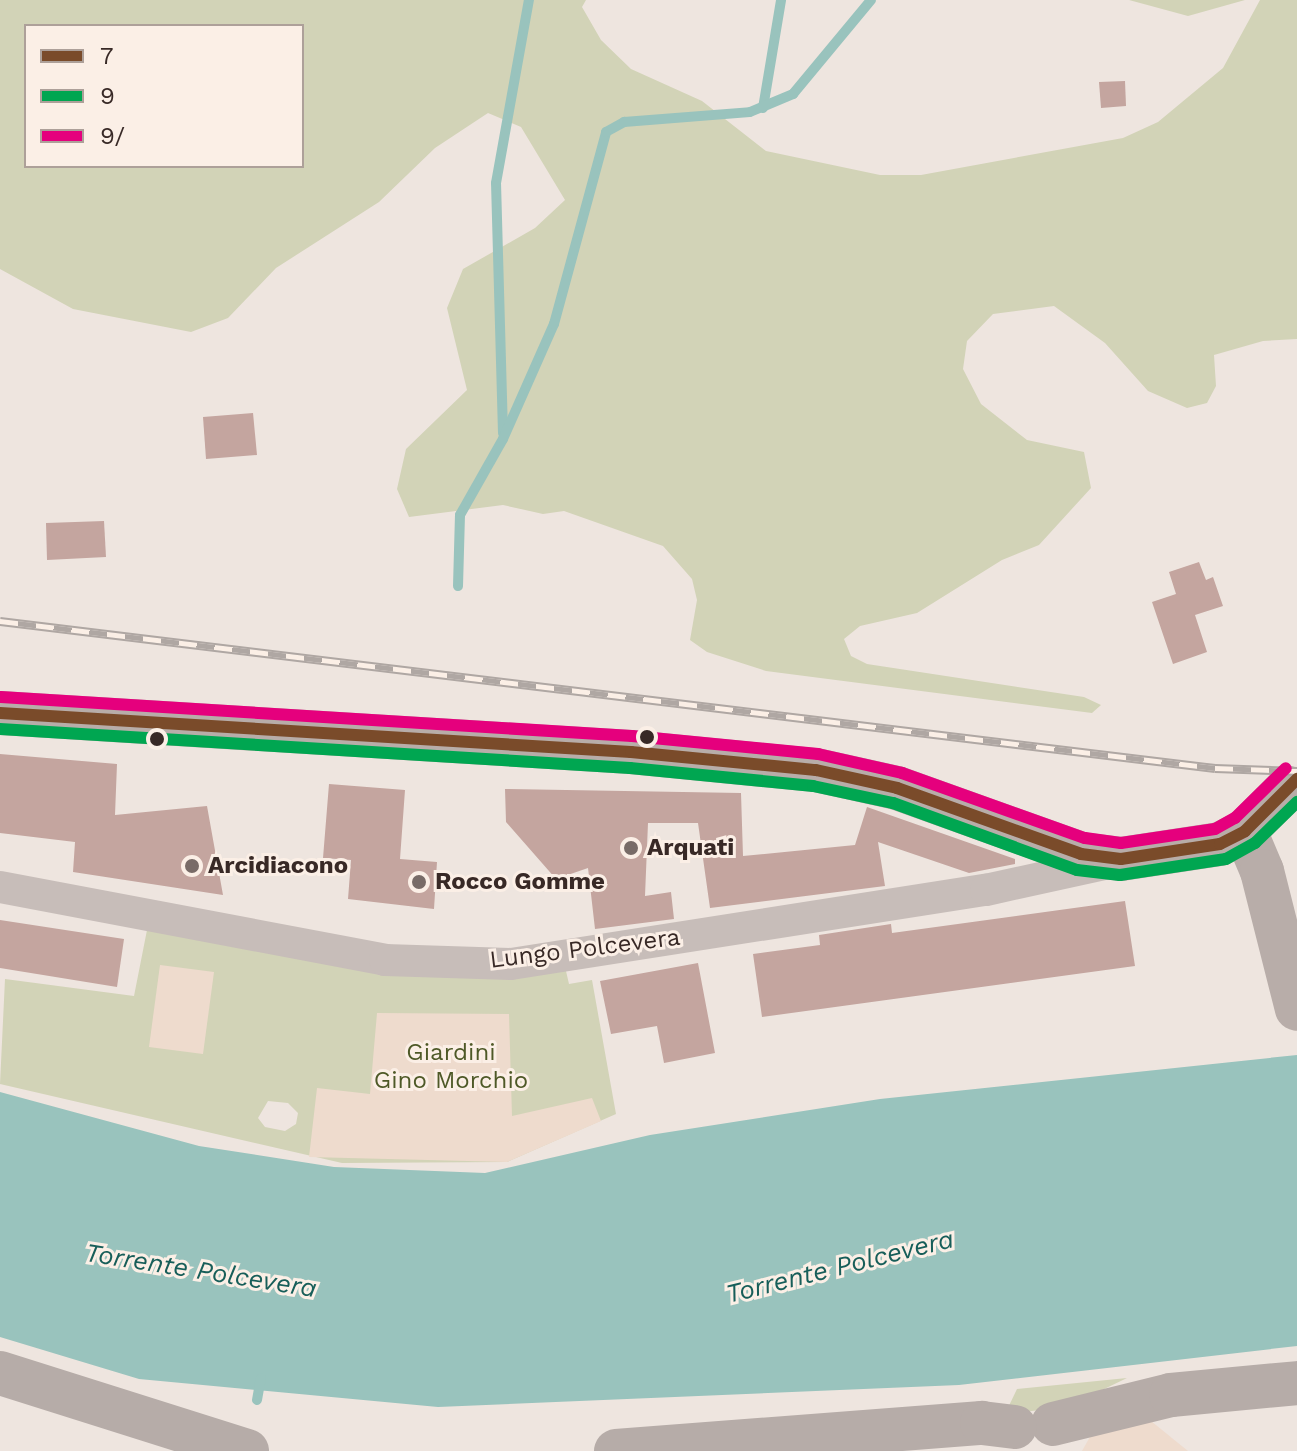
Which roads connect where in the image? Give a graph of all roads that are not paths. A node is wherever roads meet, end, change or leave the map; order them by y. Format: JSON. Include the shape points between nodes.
{"nodes":[{"id":1,"x":0,"y":713,"type":"edge"},
{"id":2,"x":1288,"y":788,"type":"dead end"},
{"id":3,"x":1245,"y":831,"type":"junction"},
{"id":4,"x":1121,"y":859,"type":"junction"},
{"id":5,"x":0,"y":887,"type":"edge"},
{"id":6,"x":1297,"y":1009,"type":"edge"},
{"id":7,"x":0,"y":1373,"type":"edge"},
{"id":8,"x":1297,"y":1383,"type":"edge"},
{"id":9,"x":1035,"y":1433,"type":"edge"},
{"id":10,"x":247,"y":1451,"type":"edge"},
{"id":11,"x":616,"y":1451,"type":"edge"}],
"edges":[{"from":1,"to":4,"type":"main road","via":[[631,752],[816,770],[897,788],[1081,854]]},
{"from":2,"to":3,"type":"main road"},
{"from":3,"to":4,"type":"main road","via":[[1220,844]]},
{"from":3,"to":6,"type":"main road","via":[[1262,871]]},
{"from":4,"to":5,"type":"street","name":"Lungo Polcevera","via":[[1062,877],[511,964],[385,960]]},
{"from":7,"to":10,"type":"main road"},
{"from":8,"to":9,"type":"main road","via":[[1171,1395]]},
{"from":9,"to":11,"type":"main road"}]}
